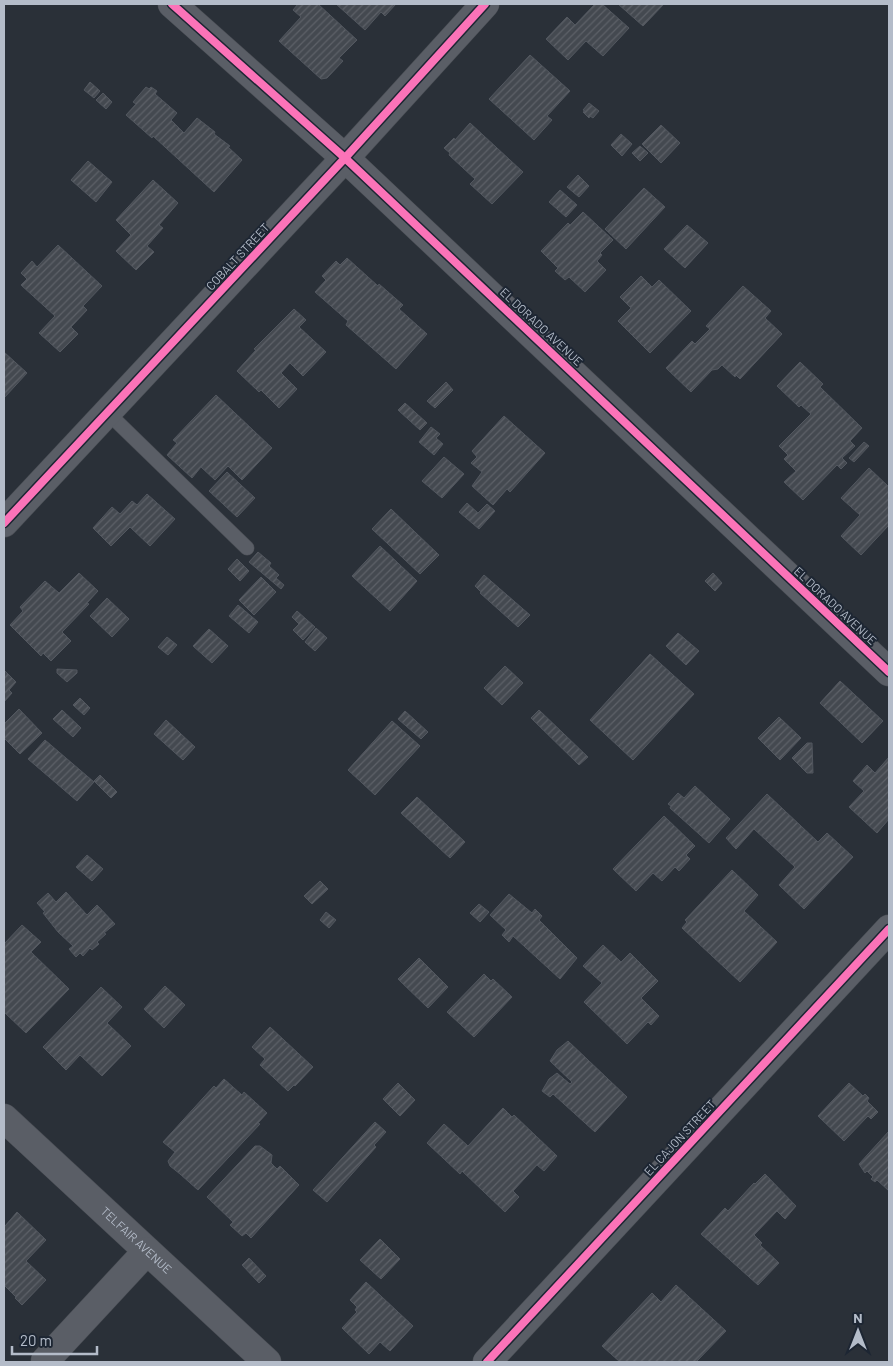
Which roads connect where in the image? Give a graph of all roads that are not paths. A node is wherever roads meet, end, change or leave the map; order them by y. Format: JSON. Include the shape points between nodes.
{"nodes":[{"id":1,"x":172,"y":4,"type":"edge"},
{"id":2,"x":485,"y":4,"type":"edge"},
{"id":3,"x":345,"y":158,"type":"junction"},
{"id":4,"x":108,"y":413,"type":"junction"},
{"id":5,"x":4,"y":523,"type":"edge"},
{"id":6,"x":247,"y":548,"type":"dead end"},
{"id":7,"x":889,"y":672,"type":"edge"},
{"id":8,"x":889,"y":929,"type":"edge"},
{"id":9,"x":4,"y":1118,"type":"edge"},
{"id":10,"x":147,"y":1251,"type":"junction"},
{"id":11,"x":45,"y":1361,"type":"dead end"},
{"id":12,"x":267,"y":1362,"type":"edge"},
{"id":13,"x":487,"y":1362,"type":"edge"}],
"edges":[{"from":1,"to":3,"type":"street","name":"EL DORADO AVENUE"},
{"from":2,"to":3,"type":"street","name":"COBALT STREET"},
{"from":3,"to":4,"type":"street","name":"COBALT STREET"},
{"from":3,"to":7,"type":"street","name":"EL DORADO AVENUE"},
{"from":4,"to":5,"type":"street","name":"COBALT STREET"},
{"from":4,"to":6,"type":"lane"},
{"from":8,"to":13,"type":"street","name":"EL CAJON STREET"},
{"from":9,"to":10,"type":"street","name":"TELFAIR AVENUE"},
{"from":10,"to":11,"type":"street"},
{"from":10,"to":12,"type":"street","name":"TELFAIR AVENUE"}]}
